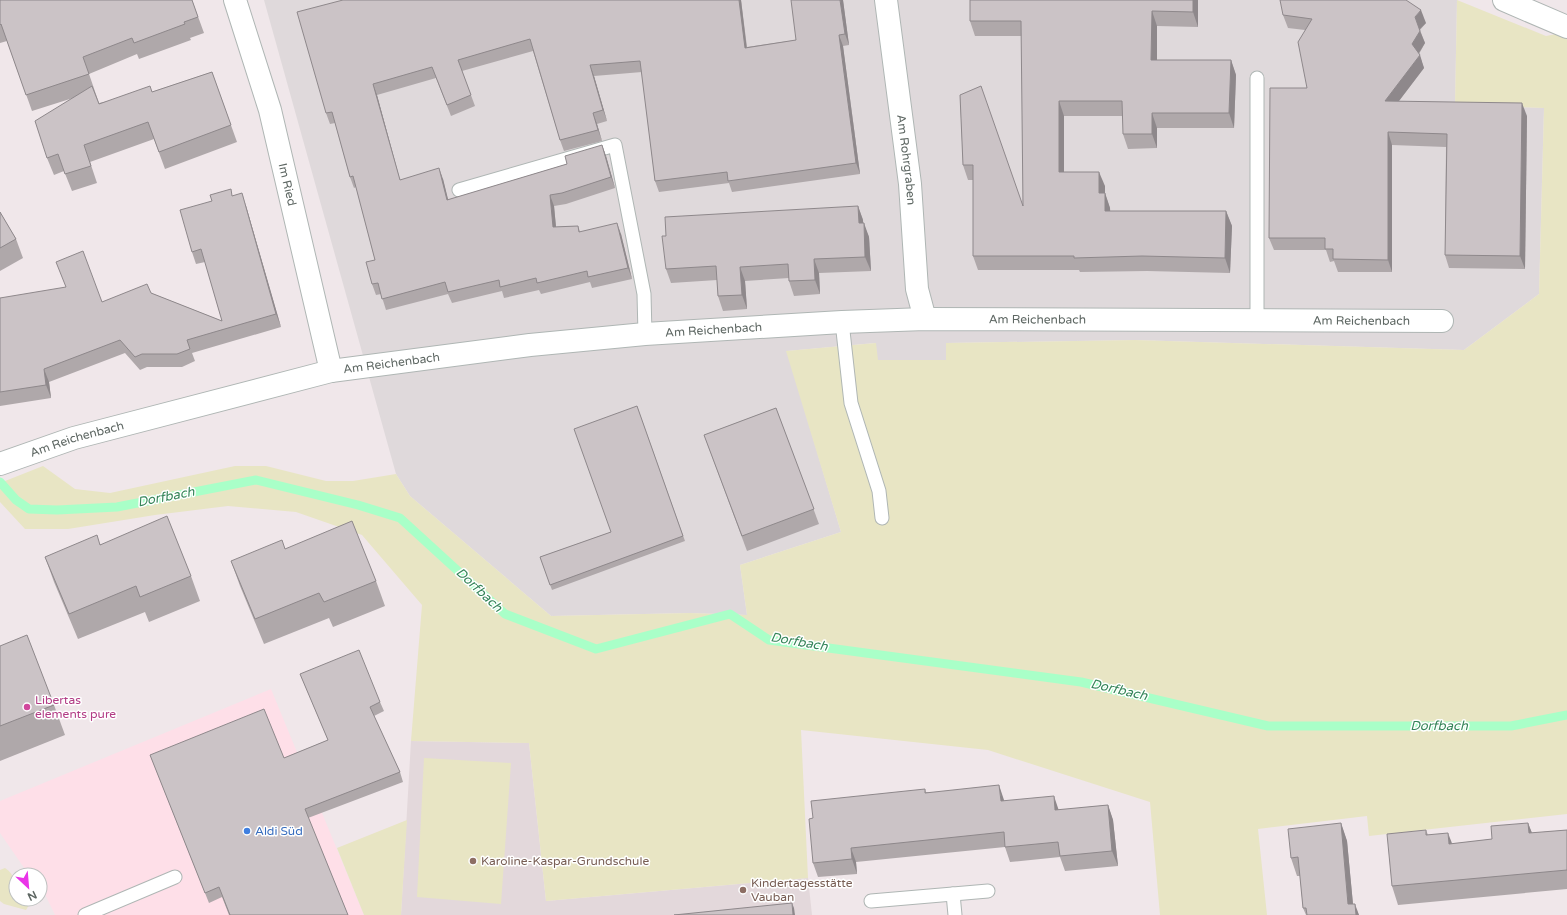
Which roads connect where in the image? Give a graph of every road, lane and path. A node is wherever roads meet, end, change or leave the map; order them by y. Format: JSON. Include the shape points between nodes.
{"nodes":[{"id":1,"x":235,"y":0,"type":"edge"},
{"id":2,"x":886,"y":0,"type":"edge"},
{"id":3,"x":1504,"y":0,"type":"edge"},
{"id":4,"x":1567,"y":27,"type":"edge"},
{"id":5,"x":1257,"y":78,"type":"dead end"},
{"id":6,"x":459,"y":190,"type":"dead end"},
{"id":7,"x":925,"y":319,"type":"junction"},
{"id":8,"x":1256,"y":320,"type":"junction"},
{"id":9,"x":1442,"y":321,"type":"dead end"},
{"id":10,"x":842,"y":322,"type":"junction"},
{"id":11,"x":645,"y":334,"type":"junction"},
{"id":12,"x":331,"y":371,"type":"junction"},
{"id":13,"x":0,"y":464,"type":"edge"},
{"id":14,"x":882,"y":518,"type":"dead end"},
{"id":15,"x":175,"y":877,"type":"dead end"},
{"id":16,"x":988,"y":891,"type":"dead end"},
{"id":17,"x":953,"y":894,"type":"junction"},
{"id":18,"x":871,"y":901,"type":"dead end"},
{"id":19,"x":85,"y":915,"type":"edge"},
{"id":20,"x":955,"y":915,"type":"edge"}],
"edges":[{"from":1,"to":12,"type":"street","name":"Im Ried","via":[[270,110]]},
{"from":2,"to":7,"type":"street","name":"Am Rohrgraben","via":[[910,184],[917,289]]},
{"from":3,"to":4,"type":"street"},
{"from":5,"to":8,"type":"lane"},
{"from":6,"to":11,"type":"lane","via":[[615,145],[644,294]]},
{"from":7,"to":8,"type":"street","name":"Am Reichenbach"},
{"from":7,"to":10,"type":"street","name":"Am Reichenbach"},
{"from":8,"to":9,"type":"street","name":"Am Reichenbach"},
{"from":10,"to":11,"type":"street","name":"Am Reichenbach"},
{"from":10,"to":14,"type":"lane","via":[[851,403],[879,491]]},
{"from":11,"to":12,"type":"street","name":"Am Reichenbach","via":[[530,345]]},
{"from":12,"to":13,"type":"street","name":"Am Reichenbach","via":[[74,438]]},
{"from":15,"to":19,"type":"lane"},
{"from":16,"to":17,"type":"lane"},
{"from":17,"to":18,"type":"lane"},
{"from":17,"to":20,"type":"lane"}]}
